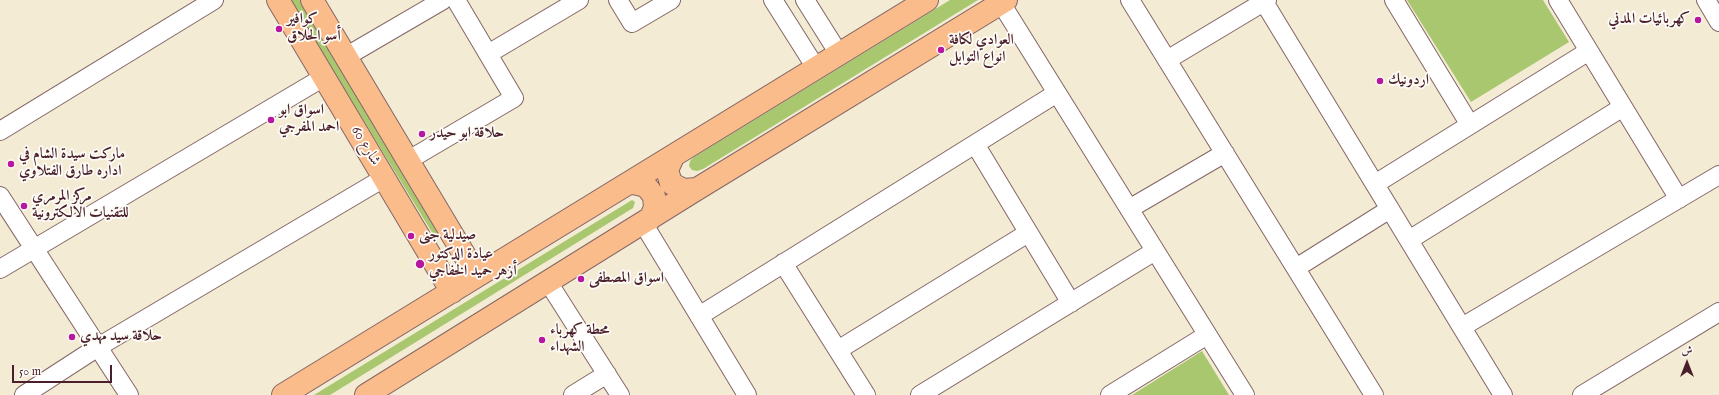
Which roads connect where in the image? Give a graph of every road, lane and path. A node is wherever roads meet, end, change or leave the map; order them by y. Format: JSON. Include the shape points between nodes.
{"nodes":[{"id":1,"x":214,"y":0,"type":"edge"},
{"id":2,"x":278,"y":0,"type":"edge"},
{"id":3,"x":312,"y":0,"type":"edge"},
{"id":4,"x":443,"y":0,"type":"edge"},
{"id":5,"x":456,"y":0,"type":"edge"},
{"id":6,"x":579,"y":0,"type":"edge"},
{"id":7,"x":618,"y":0,"type":"edge"},
{"id":8,"x":671,"y":0,"type":"edge"},
{"id":9,"x":773,"y":0,"type":"edge"},
{"id":10,"x":805,"y":0,"type":"edge"},
{"id":11,"x":1130,"y":0,"type":"edge"},
{"id":12,"x":1394,"y":0,"type":"edge"},
{"id":13,"x":1558,"y":0,"type":"edge"},
{"id":14,"x":1706,"y":0,"type":"edge"},
{"id":15,"x":922,"y":1,"type":"edge"},
{"id":16,"x":1265,"y":1,"type":"edge"},
{"id":17,"x":1004,"y":2,"type":"edge"},
{"id":18,"x":1719,"y":22,"type":"edge"},
{"id":19,"x":1589,"y":51,"type":"junction"},
{"id":20,"x":488,"y":54,"type":"junction"},
{"id":21,"x":839,"y":54,"type":"junction"},
{"id":22,"x":347,"y":56,"type":"junction"},
{"id":23,"x":1167,"y":60,"type":"junction"},
{"id":24,"x":816,"y":68,"type":"junction"},
{"id":25,"x":324,"y":78,"type":"junction"},
{"id":26,"x":1057,"y":93,"type":"junction"},
{"id":27,"x":1623,"y":108,"type":"junction"},
{"id":28,"x":1470,"y":125,"type":"junction"},
{"id":29,"x":0,"y":131,"type":"edge"},
{"id":30,"x":975,"y":144,"type":"junction"},
{"id":31,"x":1225,"y":153,"type":"junction"},
{"id":32,"x":673,"y":157,"type":"junction"},
{"id":33,"x":407,"y":161,"type":"junction"},
{"id":34,"x":1719,"y":175,"type":"edge"},
{"id":35,"x":384,"y":178,"type":"junction"},
{"id":36,"x":628,"y":184,"type":"junction"},
{"id":37,"x":1375,"y":184,"type":"junction"},
{"id":38,"x":697,"y":189,"type":"junction"},
{"id":39,"x":0,"y":196,"type":"edge"},
{"id":40,"x":1679,"y":199,"type":"junction"},
{"id":41,"x":1129,"y":209,"type":"junction"},
{"id":42,"x":1390,"y":209,"type":"junction"},
{"id":43,"x":647,"y":221,"type":"junction"},
{"id":44,"x":449,"y":229,"type":"junction"},
{"id":45,"x":1028,"y":233,"type":"junction"},
{"id":46,"x":1409,"y":240,"type":"junction"},
{"id":47,"x":423,"y":244,"type":"junction"},
{"id":48,"x":33,"y":249,"type":"junction"},
{"id":49,"x":1155,"y":251,"type":"junction"},
{"id":50,"x":783,"y":263,"type":"junction"},
{"id":51,"x":1296,"y":268,"type":"junction"},
{"id":52,"x":0,"y":269,"type":"edge"},
{"id":53,"x":477,"y":276,"type":"junction"},
{"id":54,"x":548,"y":282,"type":"junction"},
{"id":55,"x":452,"y":292,"type":"junction"},
{"id":56,"x":1071,"y":303,"type":"junction"},
{"id":57,"x":1719,"y":312,"type":"edge"},
{"id":58,"x":699,"y":316,"type":"junction"},
{"id":59,"x":1462,"y":327,"type":"junction"},
{"id":60,"x":1207,"y":335,"type":"junction"},
{"id":61,"x":98,"y":347,"type":"junction"},
{"id":62,"x":838,"y":350,"type":"junction"},
{"id":63,"x":607,"y":374,"type":"junction"},
{"id":64,"x":24,"y":395,"type":"edge"},
{"id":65,"x":129,"y":395,"type":"edge"},
{"id":66,"x":283,"y":395,"type":"edge"},
{"id":67,"x":366,"y":395,"type":"edge"},
{"id":68,"x":573,"y":395,"type":"edge"},
{"id":69,"x":620,"y":395,"type":"edge"},
{"id":70,"x":747,"y":395,"type":"edge"},
{"id":71,"x":866,"y":395,"type":"edge"},
{"id":72,"x":920,"y":395,"type":"edge"},
{"id":73,"x":1110,"y":395,"type":"edge"},
{"id":74,"x":1245,"y":395,"type":"edge"},
{"id":75,"x":1374,"y":395,"type":"edge"},
{"id":76,"x":1503,"y":395,"type":"edge"},
{"id":77,"x":1582,"y":395,"type":"edge"}],
"edges":[{"from":1,"to":29,"type":"street"},
{"from":2,"to":25,"type":"main road","name":"شارع 60"},
{"from":3,"to":22,"type":"main road","name":"شارع 60"},
{"from":4,"to":22,"type":"street"},
{"from":5,"to":20,"type":"street"},
{"from":6,"to":20,"type":"street"},
{"from":7,"to":8,"type":"street","via":[[632,23]]},
{"from":9,"to":24,"type":"street"},
{"from":10,"to":21,"type":"street"},
{"from":11,"to":23,"type":"street"},
{"from":12,"to":28,"type":"street"},
{"from":13,"to":19,"type":"street"},
{"from":14,"to":18,"type":"street"},
{"from":15,"to":21,"type":"main road"},
{"from":16,"to":23,"type":"street"},
{"from":16,"to":37,"type":"street"},
{"from":17,"to":26,"type":"street"},
{"from":17,"to":38,"type":"main road"},
{"from":19,"to":27,"type":"street"},
{"from":19,"to":28,"type":"street"},
{"from":20,"to":33,"type":"street","via":[[514,98]]},
{"from":21,"to":24,"type":"main road"},
{"from":22,"to":33,"type":"main road","name":"شارع 60"},
{"from":23,"to":31,"type":"street"},
{"from":24,"to":32,"type":"main road"},
{"from":25,"to":35,"type":"main road","name":"شارع 60"},
{"from":25,"to":48,"type":"street"},
{"from":26,"to":30,"type":"street"},
{"from":26,"to":41,"type":"street"},
{"from":27,"to":40,"type":"street"},
{"from":27,"to":46,"type":"street"},
{"from":28,"to":37,"type":"street"},
{"from":30,"to":45,"type":"street"},
{"from":30,"to":50,"type":"street"},
{"from":31,"to":41,"type":"street"},
{"from":31,"to":51,"type":"street"},
{"from":32,"to":36,"type":"main road"},
{"from":32,"to":38,"type":"main road","via":[[667,170],[671,183],[683,190]]},
{"from":33,"to":44,"type":"main road","name":"شارع 60"},
{"from":34,"to":40,"type":"street"},
{"from":35,"to":47,"type":"main road","name":"شارع 60"},
{"from":35,"to":61,"type":"street"},
{"from":36,"to":43,"type":"main road","via":[[640,184],[654,196],[655,208]]},
{"from":36,"to":53,"type":"main road"},
{"from":37,"to":42,"type":"street"},
{"from":38,"to":43,"type":"main road"},
{"from":39,"to":48,"type":"street"},
{"from":40,"to":59,"type":"street"},
{"from":41,"to":49,"type":"street"},
{"from":42,"to":46,"type":"street"},
{"from":42,"to":51,"type":"street"},
{"from":43,"to":54,"type":"main road"},
{"from":43,"to":58,"type":"street"},
{"from":44,"to":47,"type":"main road","via":[[440,243]]},
{"from":44,"to":53,"type":"main road","name":"شارع 60"},
{"from":45,"to":56,"type":"street"},
{"from":45,"to":62,"type":"street"},
{"from":46,"to":59,"type":"street"},
{"from":47,"to":55,"type":"main road","name":"شارع 60"},
{"from":48,"to":52,"type":"street"},
{"from":48,"to":61,"type":"street"},
{"from":49,"to":56,"type":"street"},
{"from":49,"to":60,"type":"street"},
{"from":50,"to":58,"type":"street"},
{"from":50,"to":62,"type":"street"},
{"from":51,"to":75,"type":"street"},
{"from":53,"to":55,"type":"main road"},
{"from":54,"to":63,"type":"street"},
{"from":54,"to":67,"type":"main road"},
{"from":55,"to":66,"type":"main road"},
{"from":56,"to":72,"type":"street"},
{"from":57,"to":77,"type":"street"},
{"from":58,"to":70,"type":"street"},
{"from":59,"to":76,"type":"street"},
{"from":60,"to":73,"type":"street"},
{"from":60,"to":74,"type":"street"},
{"from":61,"to":64,"type":"street"},
{"from":61,"to":65,"type":"street"},
{"from":62,"to":71,"type":"street"},
{"from":63,"to":68,"type":"street"},
{"from":63,"to":69,"type":"street"}]}
